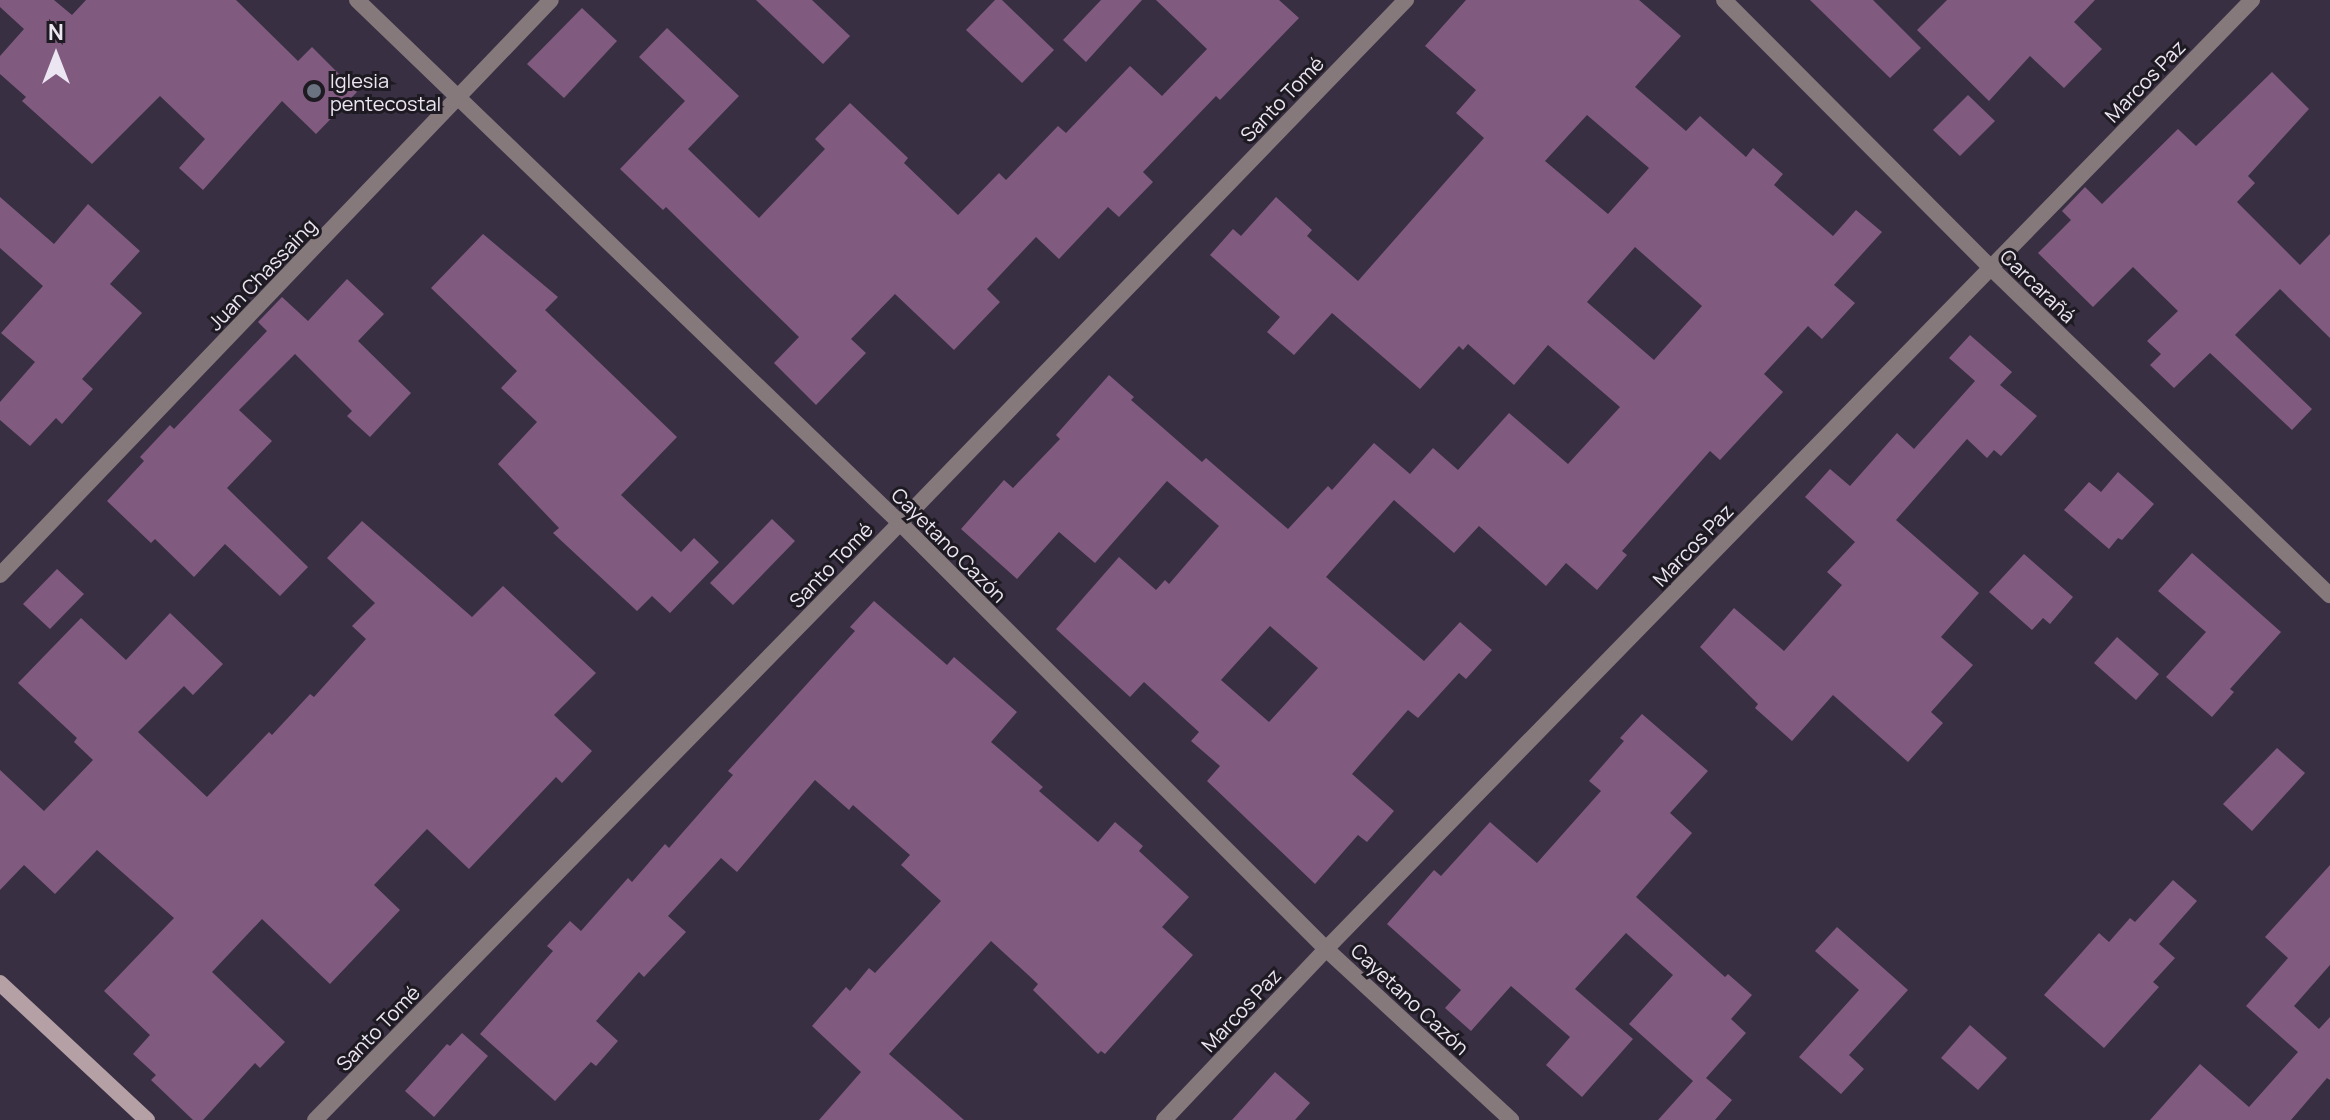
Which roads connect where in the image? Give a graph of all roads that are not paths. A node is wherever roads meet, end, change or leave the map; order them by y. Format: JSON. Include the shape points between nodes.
{"nodes":[{"id":1,"x":357,"y":0,"type":"edge"},
{"id":2,"x":551,"y":0,"type":"edge"},
{"id":3,"x":1406,"y":0,"type":"edge"},
{"id":4,"x":1724,"y":0,"type":"edge"},
{"id":5,"x":2252,"y":0,"type":"edge"},
{"id":6,"x":460,"y":97,"type":"junction"},
{"id":7,"x":1991,"y":268,"type":"junction"},
{"id":8,"x":900,"y":523,"type":"junction"},
{"id":9,"x":0,"y":575,"type":"edge"},
{"id":10,"x":2330,"y":595,"type":"edge"},
{"id":11,"x":1326,"y":949,"type":"junction"},
{"id":12,"x":0,"y":983,"type":"edge"},
{"id":13,"x":147,"y":1120,"type":"edge"},
{"id":14,"x":315,"y":1120,"type":"edge"},
{"id":15,"x":1164,"y":1120,"type":"edge"},
{"id":16,"x":1511,"y":1120,"type":"edge"}],
"edges":[{"from":1,"to":6,"type":"street","name":"Cayetano Cazón"},
{"from":2,"to":6,"type":"street","name":"Juan Chassaing"},
{"from":3,"to":8,"type":"street","name":"Santo Tomé"},
{"from":4,"to":7,"type":"street","name":"Carcarañá"},
{"from":5,"to":7,"type":"street","name":"Marcos Paz"},
{"from":6,"to":8,"type":"street","name":"Cayetano Cazón"},
{"from":6,"to":9,"type":"street","name":"Juan Chassaing"},
{"from":7,"to":10,"type":"street","name":"Carcarañá"},
{"from":7,"to":11,"type":"street","name":"Marcos Paz"},
{"from":8,"to":11,"type":"street","name":"Cayetano Cazón"},
{"from":8,"to":14,"type":"street","name":"Santo Tomé"},
{"from":11,"to":15,"type":"street","name":"Marcos Paz"},
{"from":11,"to":16,"type":"street","name":"Cayetano Cazón"},
{"from":12,"to":13,"type":"street"}]}
